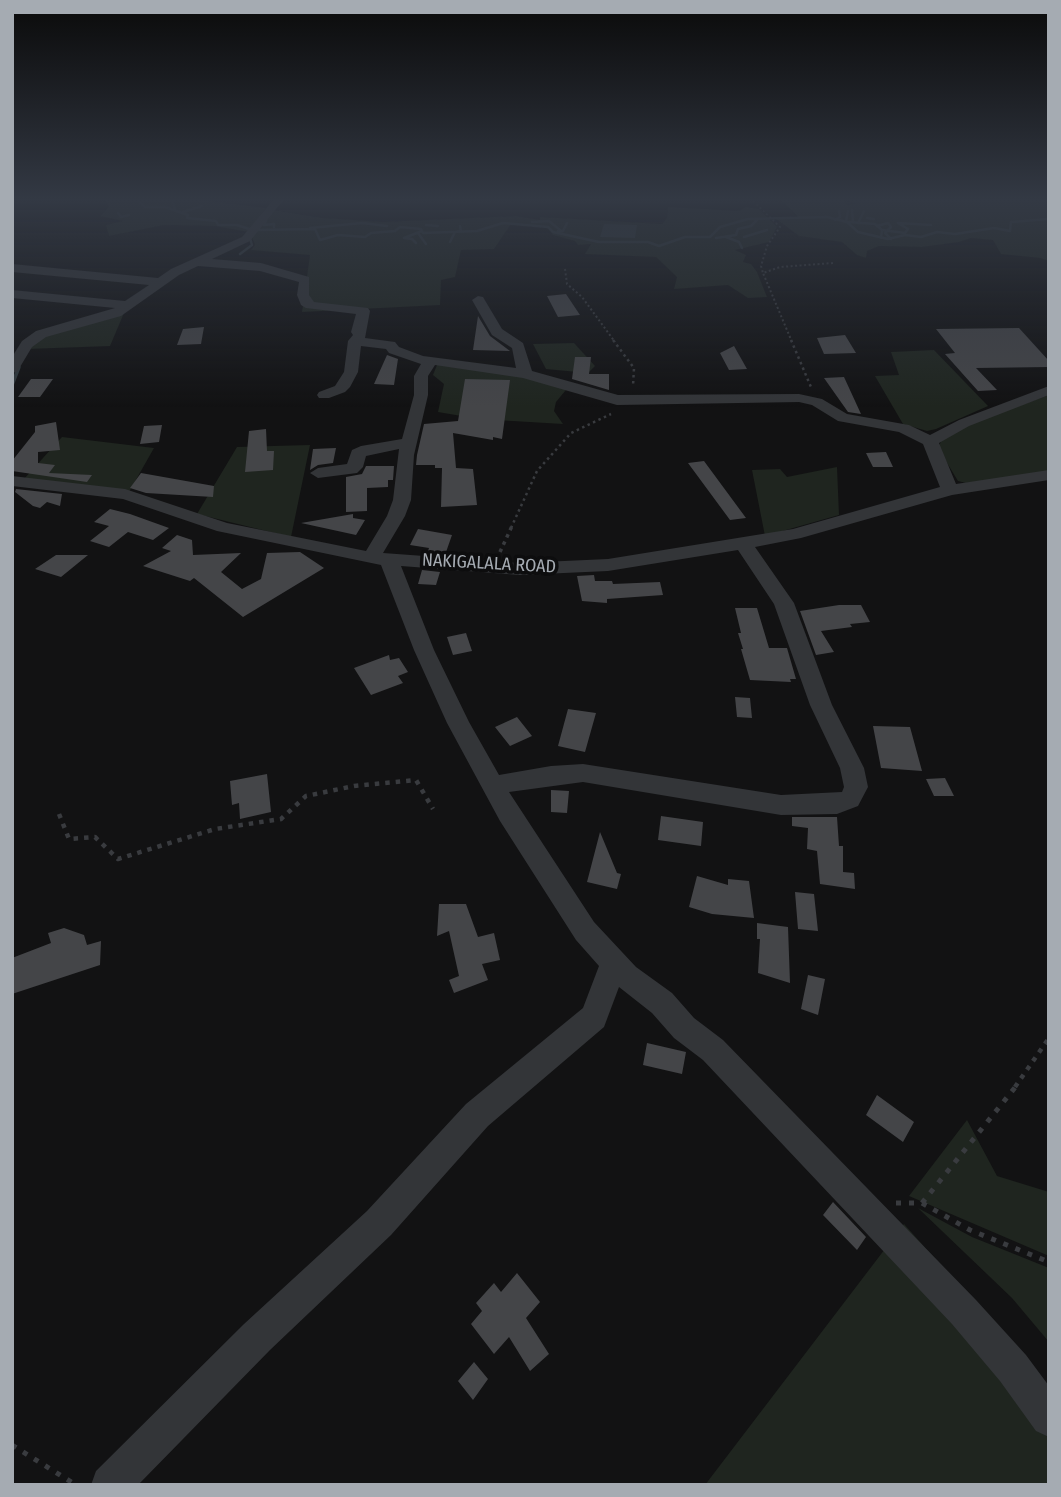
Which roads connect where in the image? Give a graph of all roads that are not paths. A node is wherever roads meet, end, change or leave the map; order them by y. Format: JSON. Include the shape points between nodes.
{"nodes":[{"id":1,"x":12,"y":268,"type":"edge"},
{"id":2,"x":187,"y":268,"type":"edge"},
{"id":3,"x":264,"y":268,"type":"edge"},
{"id":4,"x":160,"y":282,"type":"junction"},
{"id":5,"x":12,"y":294,"type":"edge"},
{"id":6,"x":478,"y":300,"type":"dead end"},
{"id":7,"x":128,"y":304,"type":"junction"},
{"id":8,"x":355,"y":341,"type":"junction"},
{"id":9,"x":430,"y":361,"type":"junction"},
{"id":10,"x":12,"y":369,"type":"edge"},
{"id":11,"x":525,"y":374,"type":"junction"},
{"id":12,"x":1049,"y":390,"type":"edge"},
{"id":13,"x":324,"y":395,"type":"dead end"},
{"id":14,"x":631,"y":401,"type":"joint"},
{"id":15,"x":930,"y":441,"type":"junction"},
{"id":16,"x":409,"y":443,"type":"junction"},
{"id":17,"x":318,"y":473,"type":"dead end"},
{"id":18,"x":1049,"y":475,"type":"edge"},
{"id":19,"x":12,"y":481,"type":"edge"},
{"id":20,"x":950,"y":490,"type":"junction"},
{"id":21,"x":743,"y":543,"type":"junction"},
{"id":22,"x":380,"y":559,"type":"junction"},
{"id":23,"x":494,"y":785,"type":"junction"},
{"id":24,"x":614,"y":962,"type":"junction"},
{"id":25,"x":1049,"y":1418,"type":"edge"},
{"id":26,"x":110,"y":1485,"type":"edge"}],
"edges":[{"from":1,"to":4,"type":"street"},
{"from":2,"to":4,"type":"street"},
{"from":3,"to":8,"type":"street","via":[[305,280],[303,295],[311,305],[363,312]]},
{"from":4,"to":7,"type":"street"},
{"from":5,"to":7,"type":"street"},
{"from":6,"to":11,"type":"street","via":[[497,332],[519,346]]},
{"from":7,"to":10,"type":"street","via":[[112,314],[41,334],[27,344]]},
{"from":8,"to":9,"type":"street","via":[[390,345],[411,358]]},
{"from":8,"to":13,"type":"street","via":[[345,384]]},
{"from":9,"to":11,"type":"street"},
{"from":9,"to":16,"type":"street","via":[[421,376]]},
{"from":11,"to":14,"type":"street"},
{"from":12,"to":15,"type":"street"},
{"from":14,"to":15,"type":"street","via":[[789,398],[817,402],[843,418],[903,428]]},
{"from":15,"to":20,"type":"street"},
{"from":16,"to":17,"type":"street","via":[[358,453],[351,470]]},
{"from":16,"to":22,"type":"street","via":[[399,508]]},
{"from":18,"to":20,"type":"street","name":"NAKIGALALA ROAD"},
{"from":19,"to":22,"type":"street","name":"NAKIGALALA ROAD","via":[[125,494],[223,527]]},
{"from":20,"to":21,"type":"street","name":"NAKIGALALA ROAD","via":[[795,534]]},
{"from":21,"to":22,"type":"street","name":"NAKIGALALA ROAD","via":[[600,566],[520,569]]},
{"from":21,"to":23,"type":"street","via":[[784,603],[821,705],[852,768],[856,787],[850,799],[837,804],[781,805],[583,774]]},
{"from":22,"to":23,"type":"street","via":[[458,723]]},
{"from":23,"to":24,"type":"street","via":[[550,881],[585,931]]},
{"from":24,"to":25,"type":"street","via":[[713,1050],[964,1312]]},
{"from":24,"to":26,"type":"street","via":[[594,1017],[477,1115],[379,1223]]}]}
